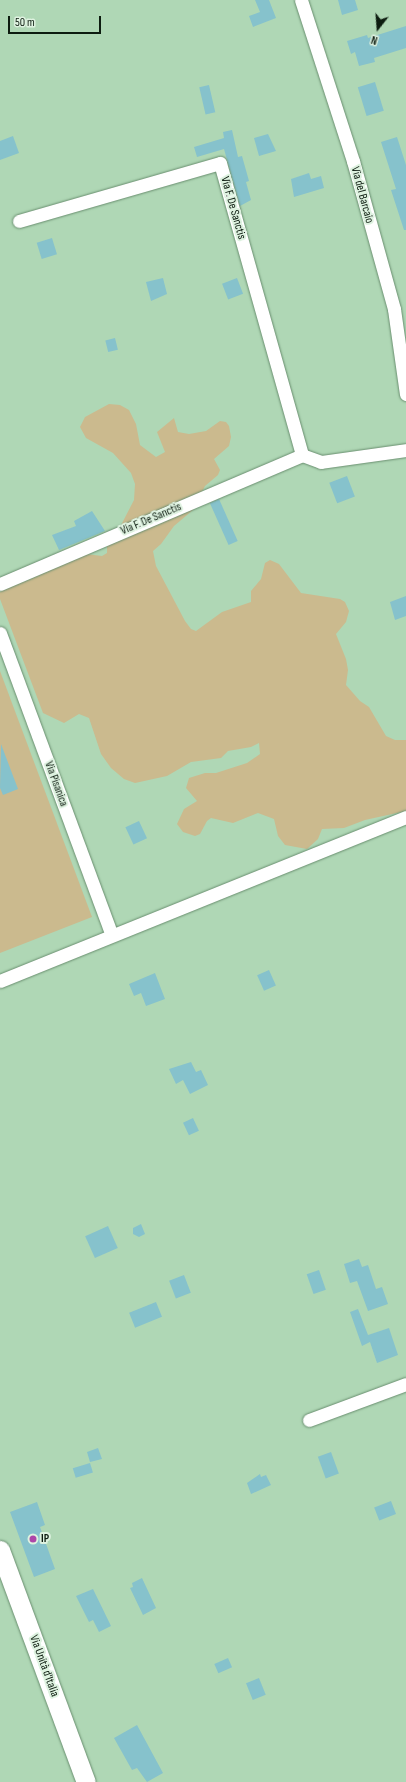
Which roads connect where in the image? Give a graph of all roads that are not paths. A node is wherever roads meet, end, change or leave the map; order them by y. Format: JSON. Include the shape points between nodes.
{"nodes":[{"id":1,"x":301,"y":0,"type":"edge"},
{"id":2,"x":19,"y":222,"type":"dead end"},
{"id":3,"x":406,"y":394,"type":"edge"},
{"id":4,"x":406,"y":450,"type":"edge"},
{"id":5,"x":302,"y":455,"type":"junction"},
{"id":6,"x":0,"y":584,"type":"edge"},
{"id":7,"x":0,"y":633,"type":"edge"},
{"id":8,"x":406,"y":817,"type":"edge"},
{"id":9,"x":112,"y":935,"type":"junction"},
{"id":10,"x":0,"y":981,"type":"edge"},
{"id":11,"x":406,"y":1384,"type":"edge"},
{"id":12,"x":309,"y":1420,"type":"dead end"},
{"id":13,"x":0,"y":1550,"type":"edge"},
{"id":14,"x":86,"y":1782,"type":"edge"}],
"edges":[{"from":1,"to":3,"type":"street","name":"Via del Barcaio","via":[[353,161],[394,309]]},
{"from":2,"to":5,"type":"street","name":"Via F. De Sanctis","via":[[220,163]]},
{"from":4,"to":5,"type":"street","via":[[321,462]]},
{"from":5,"to":6,"type":"street","name":"Via F. De Sanctis"},
{"from":7,"to":9,"type":"street","name":"Via Pisanica"},
{"from":8,"to":9,"type":"street"},
{"from":9,"to":10,"type":"street"},
{"from":11,"to":12,"type":"street"},
{"from":13,"to":14,"type":"main road","name":"Via Unità d'Italia"}]}
